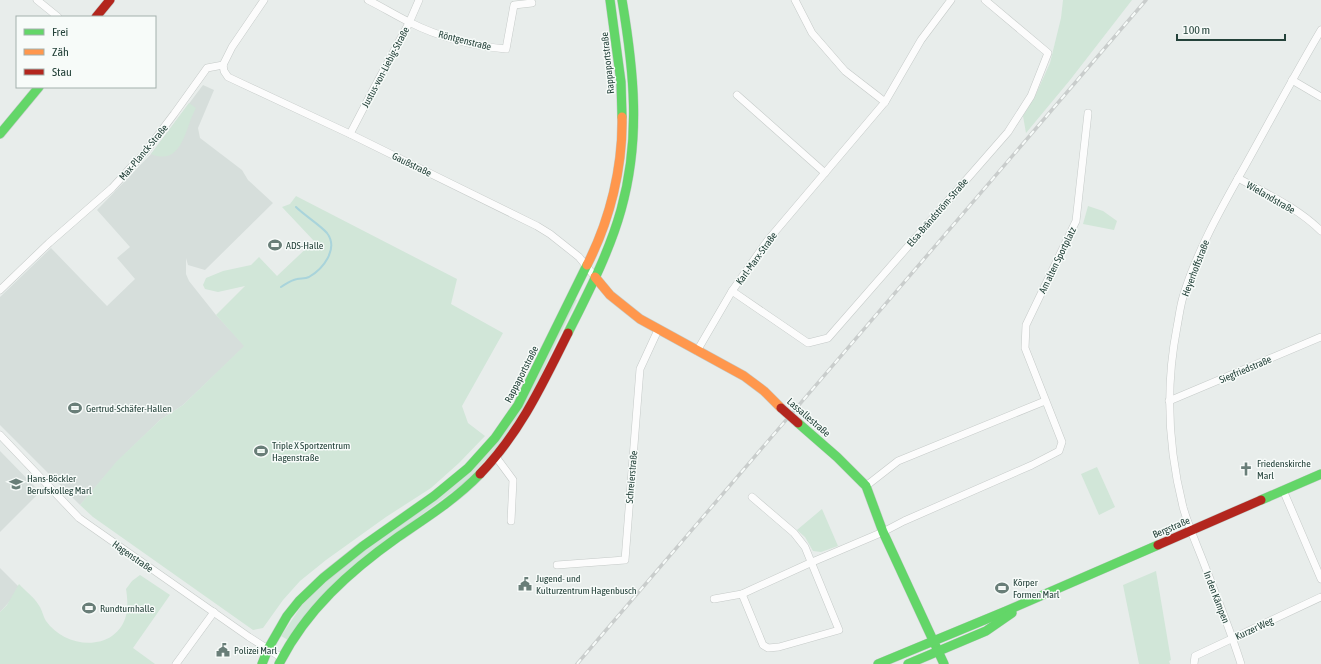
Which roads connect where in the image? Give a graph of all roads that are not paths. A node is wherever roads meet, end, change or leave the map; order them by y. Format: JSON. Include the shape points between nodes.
{"nodes":[{"id":1,"x":37,"y":0,"type":"edge"},
{"id":2,"x":110,"y":0,"type":"edge"},
{"id":3,"x":264,"y":0,"type":"edge"},
{"id":4,"x":368,"y":0,"type":"edge"},
{"id":5,"x":419,"y":0,"type":"edge"},
{"id":6,"x":610,"y":0,"type":"edge"},
{"id":7,"x":622,"y":0,"type":"edge"},
{"id":8,"x":795,"y":0,"type":"edge"},
{"id":9,"x":951,"y":0,"type":"edge"},
{"id":10,"x":985,"y":0,"type":"edge"},
{"id":11,"x":532,"y":3,"type":"dead end"},
{"id":12,"x":57,"y":16,"type":"edge"},
{"id":13,"x":97,"y":16,"type":"edge"},
{"id":14,"x":409,"y":22,"type":"junction"},
{"id":15,"x":1321,"y":30,"type":"edge"},
{"id":16,"x":223,"y":65,"type":"junction"},
{"id":17,"x":1292,"y":80,"type":"junction"},
{"id":18,"x":38,"y":88,"type":"edge"},
{"id":19,"x":736,"y":95,"type":"dead end"},
{"id":20,"x":1321,"y":97,"type":"edge"},
{"id":21,"x":885,"y":102,"type":"junction"},
{"id":22,"x":1088,"y":113,"type":"dead end"},
{"id":23,"x":0,"y":134,"type":"edge"},
{"id":24,"x":350,"y":134,"type":"junction"},
{"id":25,"x":824,"y":173,"type":"junction"},
{"id":26,"x":1238,"y":178,"type":"junction"},
{"id":27,"x":1321,"y":231,"type":"edge"},
{"id":28,"x":587,"y":267,"type":"junction"},
{"id":29,"x":595,"y":277,"type":"junction"},
{"id":30,"x":0,"y":290,"type":"edge"},
{"id":31,"x":732,"y":292,"type":"junction"},
{"id":32,"x":658,"y":330,"type":"junction"},
{"id":33,"x":1321,"y":337,"type":"edge"},
{"id":34,"x":697,"y":350,"type":"junction"},
{"id":35,"x":1045,"y":401,"type":"junction"},
{"id":36,"x":1169,"y":401,"type":"junction"},
{"id":37,"x":0,"y":435,"type":"edge"},
{"id":38,"x":496,"y":457,"type":"junction"},
{"id":39,"x":1321,"y":474,"type":"edge"},
{"id":40,"x":866,"y":486,"type":"junction"},
{"id":41,"x":1283,"y":490,"type":"junction"},
{"id":42,"x":752,"y":497,"type":"dead end"},
{"id":43,"x":511,"y":521,"type":"dead end"},
{"id":44,"x":1191,"y":531,"type":"junction"},
{"id":45,"x":883,"y":532,"type":"junction"},
{"id":46,"x":810,"y":563,"type":"junction"},
{"id":47,"x":557,"y":564,"type":"dead end"},
{"id":48,"x":1321,"y":579,"type":"edge"},
{"id":49,"x":742,"y":594,"type":"junction"},
{"id":50,"x":1321,"y":597,"type":"edge"},
{"id":51,"x":714,"y":599,"type":"dead end"},
{"id":52,"x":1030,"y":600,"type":"junction"},
{"id":53,"x":214,"y":612,"type":"junction"},
{"id":54,"x":1233,"y":637,"type":"junction"},
{"id":55,"x":934,"y":641,"type":"junction"},
{"id":56,"x":268,"y":649,"type":"junction"},
{"id":57,"x":938,"y":652,"type":"junction"},
{"id":58,"x":281,"y":661,"type":"edge"},
{"id":59,"x":176,"y":664,"type":"edge"},
{"id":60,"x":262,"y":664,"type":"edge"},
{"id":61,"x":878,"y":664,"type":"edge"},
{"id":62,"x":908,"y":664,"type":"edge"},
{"id":63,"x":944,"y":664,"type":"edge"},
{"id":64,"x":1194,"y":664,"type":"edge"},
{"id":65,"x":1241,"y":664,"type":"edge"}],
"edges":[{"from":1,"to":12,"type":"street"},
{"from":2,"to":13,"type":"main road"},
{"from":3,"to":16,"type":"street"},
{"from":4,"to":14,"type":"street","name":"Röntgenstraße"},
{"from":5,"to":14,"type":"street","name":"Justus-von-Liebig-Straße"},
{"from":6,"to":28,"type":"main road","name":"Rappaportstraße","via":[[621,82],[622,125],[619,162],[613,195],[597,246]]},
{"from":7,"to":29,"type":"main road","via":[[631,54],[634,93],[632,152],[626,192],[605,256]]},
{"from":8,"to":21,"type":"street","via":[[812,33],[845,71]]},
{"from":9,"to":21,"type":"street","name":"Karl-Marx-Straße","via":[[921,40]]},
{"from":10,"to":31,"type":"street","name":"Elsa-Brändström-Straße","via":[[1048,53],[1031,96],[1008,132],[828,338],[808,343]]},
{"from":11,"to":14,"type":"street","name":"Röntgenstraße","via":[[514,5],[506,49],[449,38]]},
{"from":14,"to":24,"type":"street","name":"Justus-von-Liebig-Straße"},
{"from":15,"to":17,"type":"street","name":"Heyerhoffstraße"},
{"from":16,"to":24,"type":"street","name":"Gaußstraße","via":[[228,77]]},
{"from":16,"to":30,"type":"street","name":"Max-Planck-Straße","via":[[207,68],[146,151],[116,183]]},
{"from":17,"to":20,"type":"street"},
{"from":17,"to":26,"type":"street","name":"Heyerhoffstraße"},
{"from":18,"to":23,"type":"main road"},
{"from":19,"to":25,"type":"street"},
{"from":21,"to":25,"type":"street","name":"Karl-Marx-Straße"},
{"from":22,"to":35,"type":"street","name":"Am alten Sportplatz","via":[[1076,221],[1026,325],[1024,348]]},
{"from":24,"to":28,"type":"street","name":"Gaußstraße","via":[[537,226],[579,257]]},
{"from":25,"to":31,"type":"street","name":"Karl-Marx-Straße","via":[[768,240]]},
{"from":26,"to":27,"type":"street","name":"Wielandstraße","via":[[1288,205]]},
{"from":26,"to":36,"type":"street","name":"Heyerhoffstraße","via":[[1199,254],[1183,298],[1173,349]]},
{"from":28,"to":29,"type":"street","name":"Gaußstraße"},
{"from":28,"to":56,"type":"main road","name":"Rappaportstraße","via":[[518,405],[495,438],[468,468],[440,491],[323,578],[287,616]]},
{"from":29,"to":32,"type":"main road","name":"Lassallestraße","via":[[610,295]]},
{"from":29,"to":38,"type":"main road","via":[[543,386],[517,430]]},
{"from":31,"to":34,"type":"street","name":"Karl-Marx-Straße"},
{"from":32,"to":34,"type":"main road","name":"Lassallestraße"},
{"from":32,"to":47,"type":"street","name":"Schreierstraße","via":[[640,369],[625,560]]},
{"from":33,"to":36,"type":"street","name":"Siegfriedstraße"},
{"from":34,"to":40,"type":"main road","name":"Lassallestraße","bridge":true,"via":[[744,376],[764,391]]},
{"from":35,"to":40,"type":"street","via":[[898,461]]},
{"from":35,"to":45,"type":"street","name":"Am alten Sportplatz","via":[[1062,442],[1059,451]]},
{"from":36,"to":44,"type":"street","name":"Heyerhoffstraße","via":[[1173,458]]},
{"from":37,"to":53,"type":"street","name":"Hagenstraße","via":[[79,518]]},
{"from":38,"to":43,"type":"street","via":[[513,480]]},
{"from":38,"to":58,"type":"main road","via":[[460,492],[348,575],[308,617]]},
{"from":39,"to":41,"type":"main road","name":"Bergstraße"},
{"from":40,"to":45,"type":"main road","name":"Lassallestraße"},
{"from":41,"to":44,"type":"main road","name":"Bergstraße"},
{"from":41,"to":48,"type":"street"},
{"from":42,"to":46,"type":"street","via":[[794,533],[805,547]]},
{"from":44,"to":52,"type":"main road","name":"Bergstraße"},
{"from":44,"to":54,"type":"street","name":"In den Kämpen"},
{"from":45,"to":46,"type":"street","name":"Am alten Sportplatz"},
{"from":45,"to":55,"type":"main road","name":"Lassallestraße"},
{"from":46,"to":49,"type":"street","name":"Am alten Sportplatz"},
{"from":46,"to":49,"type":"street","via":[[839,630],[768,648],[763,645]]},
{"from":49,"to":51,"type":"street","name":"Am alten Sportplatz"},
{"from":50,"to":54,"type":"street","name":"Kurzer Weg"},
{"from":52,"to":55,"type":"main road","name":"Bergstraße"},
{"from":52,"to":57,"type":"main road","name":"Bergstraße","via":[[986,631]]},
{"from":53,"to":56,"type":"street","name":"Hagenstraße"},
{"from":53,"to":59,"type":"street"},
{"from":54,"to":64,"type":"street","name":"Kurzer Weg","via":[[1195,656]]},
{"from":54,"to":65,"type":"street","name":"In den Kämpen"},
{"from":55,"to":57,"type":"main road","name":"Lassallestraße"},
{"from":55,"to":61,"type":"main road","name":"Bergstraße"},
{"from":56,"to":58,"type":"street","name":"Hagenstraße"},
{"from":56,"to":60,"type":"main road","name":"Rappaportstraße"},
{"from":57,"to":62,"type":"main road","name":"Bergstraße"},
{"from":57,"to":63,"type":"main road","name":"Lassallestraße"}]}
